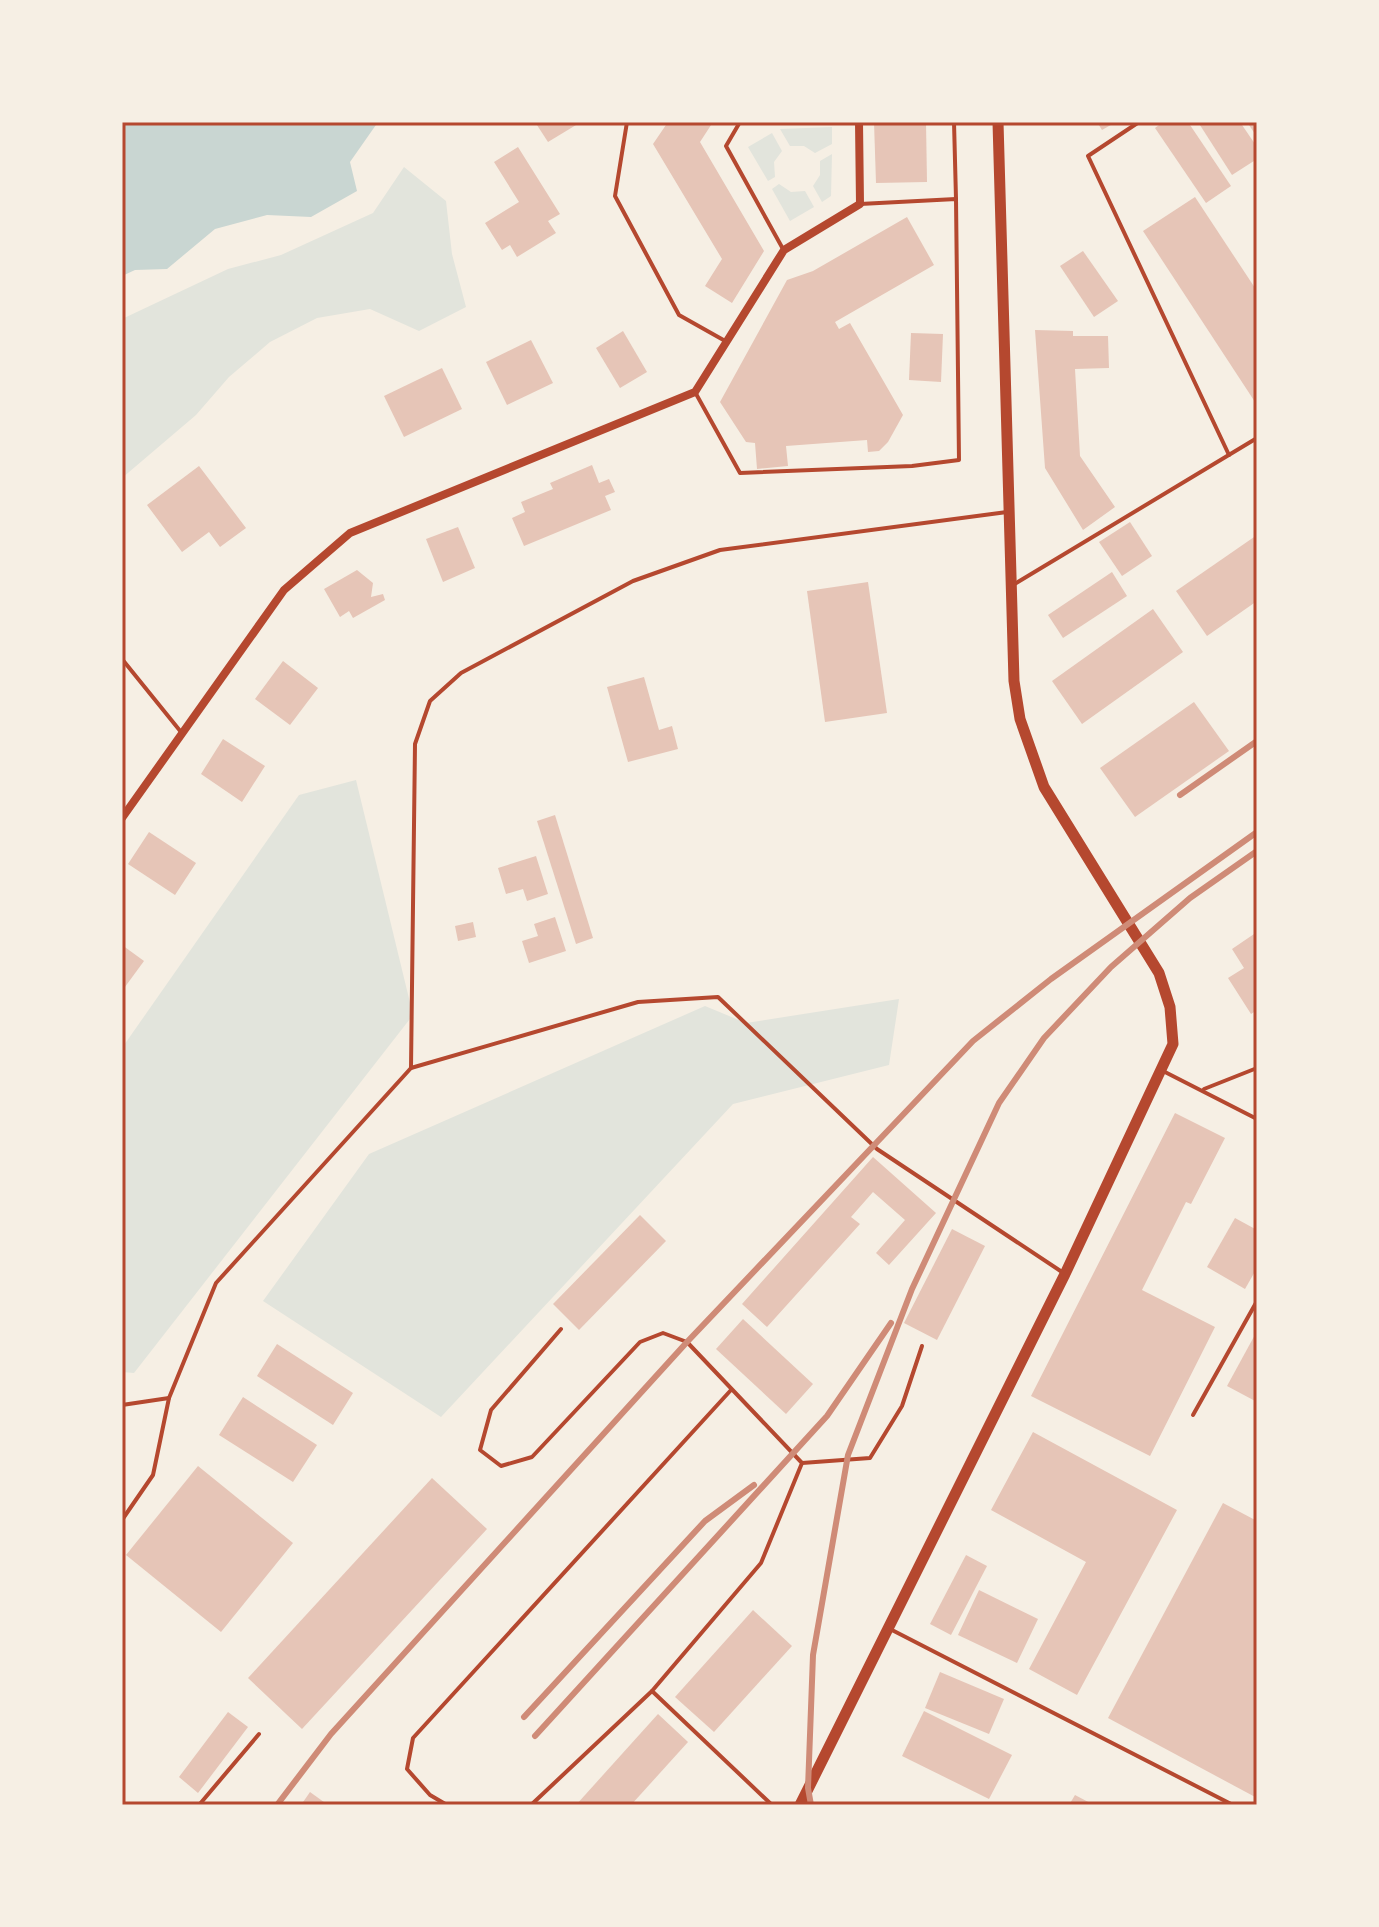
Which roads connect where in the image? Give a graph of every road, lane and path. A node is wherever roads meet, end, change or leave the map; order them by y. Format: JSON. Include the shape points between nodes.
{"nodes":[{"id":1,"x":627,"y":122,"type":"edge"},
{"id":2,"x":740,"y":122,"type":"edge"},
{"id":3,"x":859,"y":122,"type":"edge"},
{"id":4,"x":954,"y":122,"type":"edge"},
{"id":5,"x":998,"y":122,"type":"edge"},
{"id":6,"x":1139,"y":122,"type":"edge"},
{"id":7,"x":956,"y":199,"type":"junction"},
{"id":8,"x":860,"y":204,"type":"junction"},
{"id":9,"x":1257,"y":217,"type":"edge"},
{"id":10,"x":1257,"y":223,"type":"edge"},
{"id":11,"x":784,"y":250,"type":"junction"},
{"id":12,"x":727,"y":342,"type":"junction"},
{"id":13,"x":695,"y":392,"type":"junction"},
{"id":14,"x":1257,"y":438,"type":"edge"},
{"id":15,"x":1229,"y":455,"type":"junction"},
{"id":16,"x":1010,"y":512,"type":"junction"},
{"id":17,"x":1011,"y":586,"type":"junction"},
{"id":18,"x":122,"y":659,"type":"edge"},
{"id":19,"x":181,"y":732,"type":"junction"},
{"id":20,"x":122,"y":818,"type":"edge"},
{"id":21,"x":411,"y":1068,"type":"junction"},
{"id":22,"x":1257,"y":1068,"type":"edge"},
{"id":23,"x":1163,"y":1071,"type":"junction"},
{"id":24,"x":1204,"y":1089,"type":"junction"},
{"id":25,"x":1257,"y":1119,"type":"edge"},
{"id":26,"x":1065,"y":1274,"type":"junction"},
{"id":27,"x":1257,"y":1301,"type":"edge"},
{"id":28,"x":561,"y":1329,"type":"dead end"},
{"id":29,"x":922,"y":1346,"type":"dead end"},
{"id":30,"x":731,"y":1390,"type":"junction"},
{"id":31,"x":169,"y":1398,"type":"junction"},
{"id":32,"x":122,"y":1405,"type":"edge"},
{"id":33,"x":1193,"y":1415,"type":"dead end"},
{"id":34,"x":802,"y":1463,"type":"junction"},
{"id":35,"x":122,"y":1520,"type":"edge"},
{"id":36,"x":887,"y":1628,"type":"junction"},
{"id":37,"x":652,"y":1691,"type":"junction"},
{"id":38,"x":259,"y":1734,"type":"dead end"},
{"id":39,"x":199,"y":1805,"type":"edge"},
{"id":40,"x":447,"y":1805,"type":"edge"},
{"id":41,"x":531,"y":1805,"type":"edge"},
{"id":42,"x":772,"y":1805,"type":"edge"},
{"id":43,"x":800,"y":1805,"type":"edge"},
{"id":44,"x":1233,"y":1805,"type":"edge"}],
"edges":[{"from":1,"to":12,"type":"lane","via":[[615,196],[679,315]]},
{"from":2,"to":11,"type":"lane","via":[[726,146]]},
{"from":3,"to":8,"type":"street"},
{"from":4,"to":7,"type":"lane"},
{"from":5,"to":16,"type":"street"},
{"from":6,"to":15,"type":"lane","via":[[1088,156]]},
{"from":7,"to":8,"type":"lane"},
{"from":7,"to":13,"type":"lane","via":[[959,460],[740,473]]},
{"from":8,"to":11,"type":"street"},
{"from":9,"to":10,"type":"lane"},
{"from":11,"to":12,"type":"street"},
{"from":12,"to":13,"type":"street"},
{"from":13,"to":19,"type":"street","via":[[350,533],[284,590]]},
{"from":14,"to":15,"type":"lane"},
{"from":15,"to":17,"type":"lane"},
{"from":16,"to":17,"type":"street"},
{"from":16,"to":21,"type":"lane","via":[[720,550],[633,581],[461,673],[430,701],[415,744]]},
{"from":17,"to":23,"type":"street","via":[[1020,719],[1044,787],[1159,973],[1170,1007],[1173,1044]]},
{"from":18,"to":19,"type":"lane"},
{"from":19,"to":20,"type":"street"},
{"from":21,"to":26,"type":"lane","via":[[638,1002],[718,997],[877,1149]]},
{"from":21,"to":31,"type":"lane","via":[[216,1283]]},
{"from":22,"to":24,"type":"lane"},
{"from":23,"to":24,"type":"lane"},
{"from":23,"to":26,"type":"street"},
{"from":24,"to":25,"type":"lane"},
{"from":26,"to":36,"type":"street"},
{"from":27,"to":33,"type":"lane"},
{"from":28,"to":30,"type":"lane","via":[[491,1410],[480,1450],[501,1466],[532,1457],[640,1342],[663,1333],[687,1342]]},
{"from":29,"to":34,"type":"lane","via":[[902,1406],[870,1458]]},
{"from":30,"to":34,"type":"lane"},
{"from":30,"to":40,"type":"lane","via":[[413,1738],[407,1769]]},
{"from":31,"to":32,"type":"lane"},
{"from":31,"to":35,"type":"lane","via":[[153,1475]]},
{"from":34,"to":37,"type":"lane","via":[[761,1563]]},
{"from":36,"to":43,"type":"street"},
{"from":36,"to":44,"type":"lane"},
{"from":37,"to":41,"type":"lane"},
{"from":37,"to":42,"type":"lane"},
{"from":38,"to":39,"type":"lane"}]}
